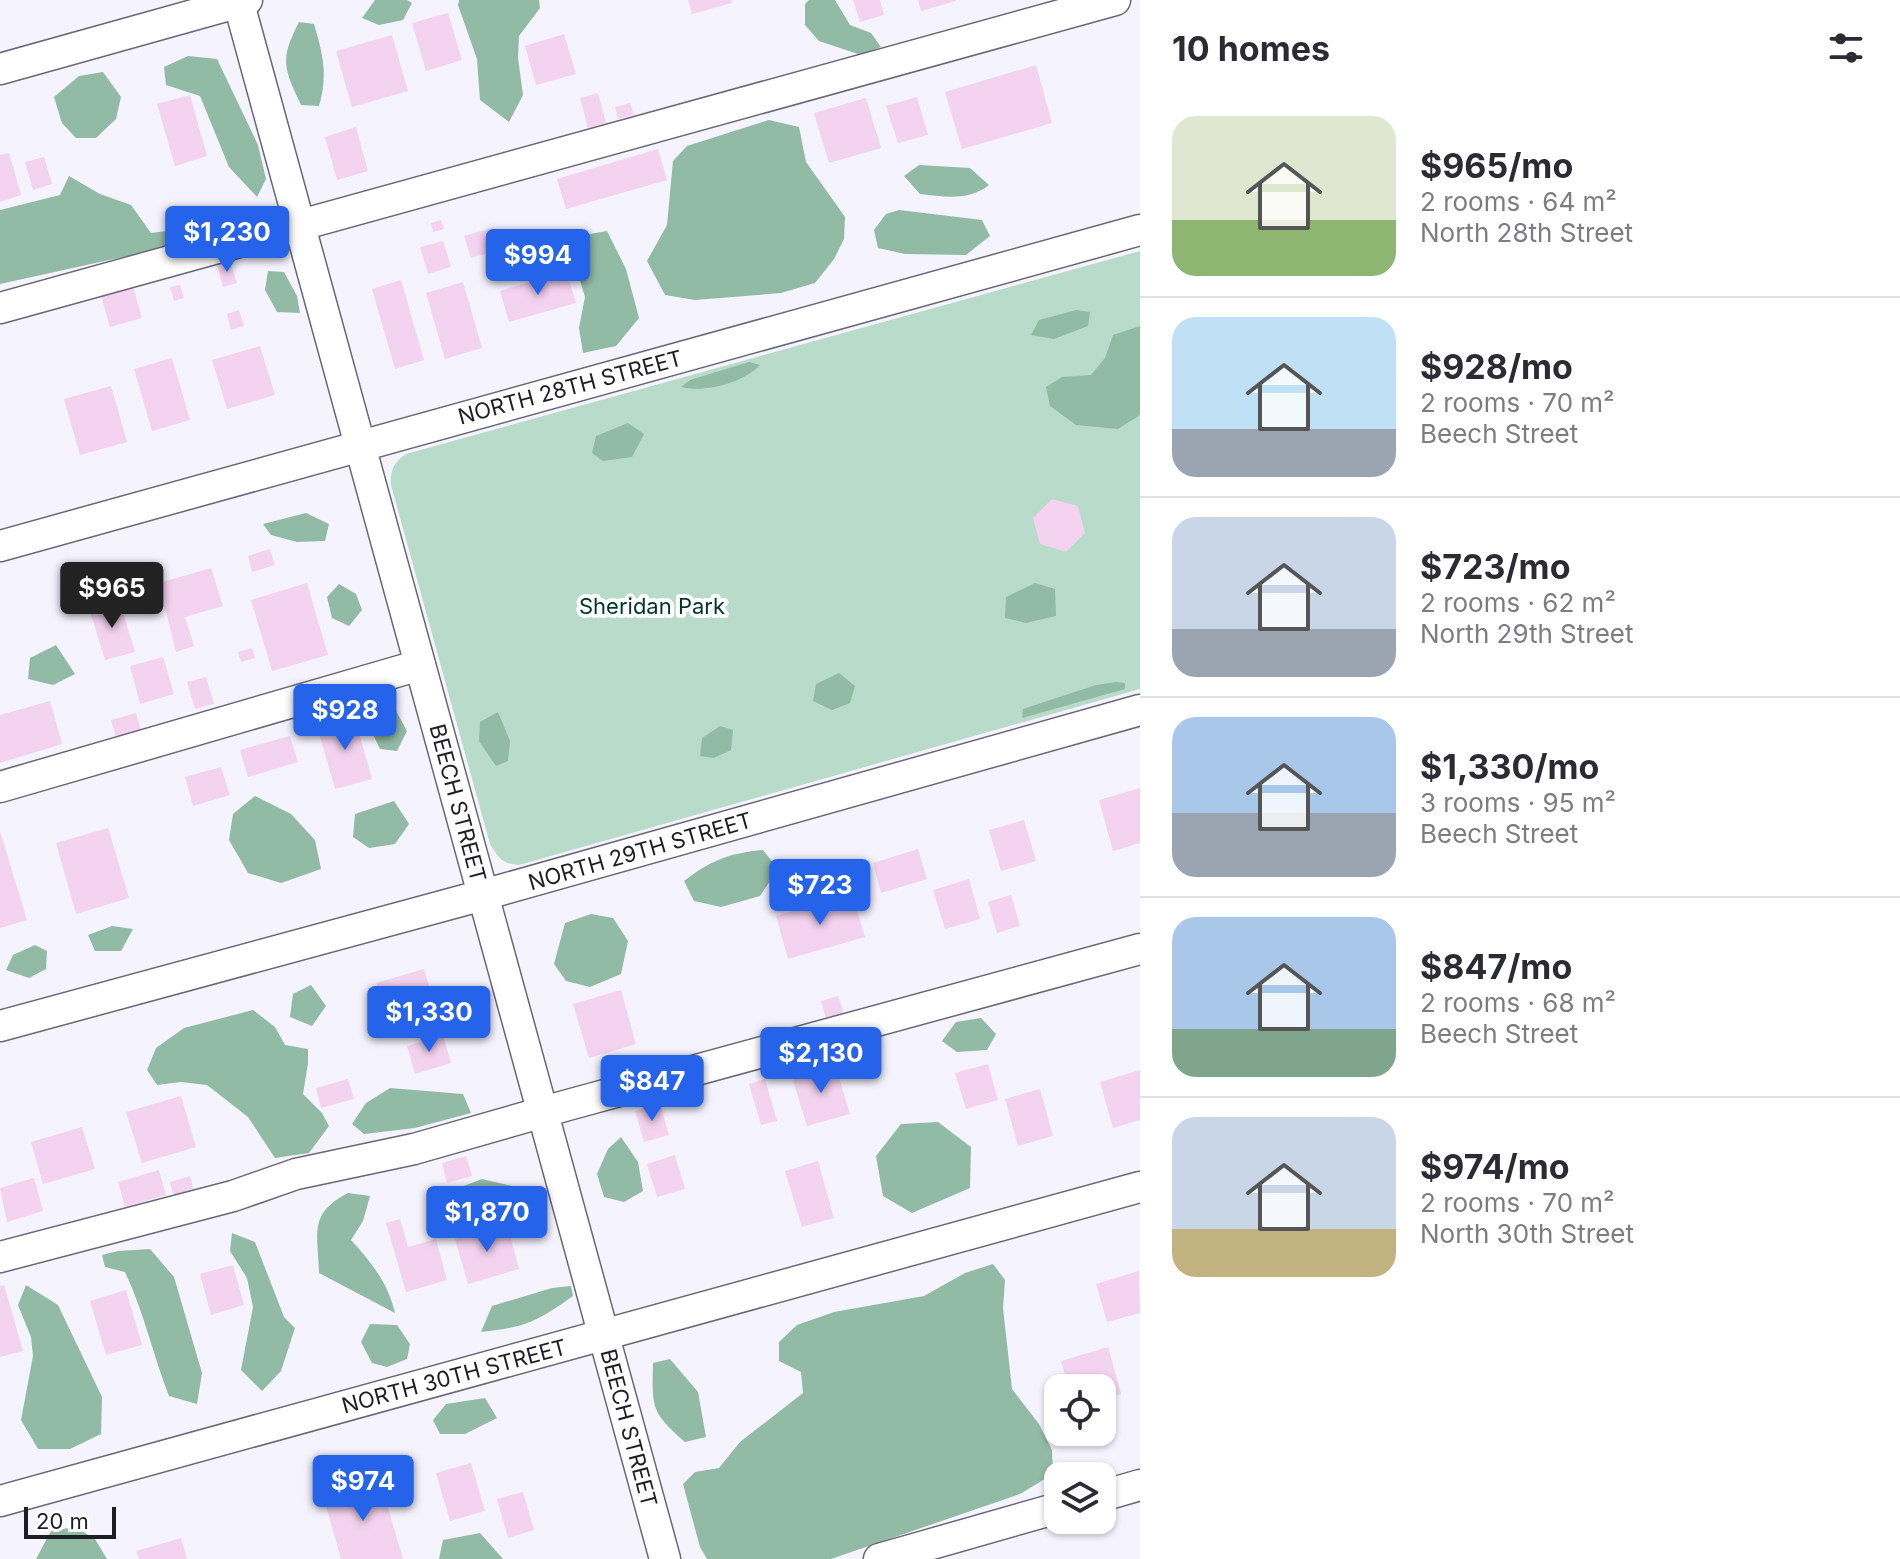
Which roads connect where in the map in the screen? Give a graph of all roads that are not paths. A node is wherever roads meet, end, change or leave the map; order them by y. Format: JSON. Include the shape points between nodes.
{"nodes":[{"id":1,"x":1115,"y":0,"type":"edge"},
{"id":2,"x":241,"y":1,"type":"edge"},
{"id":3,"x":0,"y":69,"type":"edge"},
{"id":4,"x":300,"y":226,"type":"junction"},
{"id":5,"x":1140,"y":230,"type":"edge"},
{"id":6,"x":0,"y":308,"type":"edge"},
{"id":7,"x":360,"y":445,"type":"junction"},
{"id":8,"x":0,"y":546,"type":"edge"},
{"id":9,"x":420,"y":665,"type":"junction"},
{"id":10,"x":1140,"y":710,"type":"edge"},
{"id":11,"x":0,"y":787,"type":"edge"},
{"id":12,"x":483,"y":895,"type":"junction"},
{"id":13,"x":1140,"y":949,"type":"edge"},
{"id":14,"x":0,"y":1026,"type":"edge"},
{"id":15,"x":543,"y":1113,"type":"junction"},
{"id":16,"x":1140,"y":1187,"type":"edge"},
{"id":17,"x":0,"y":1257,"type":"edge"},
{"id":18,"x":604,"y":1335,"type":"junction"},
{"id":19,"x":1140,"y":1485,"type":"edge"},
{"id":20,"x":1116,"y":1492,"type":"edge"},
{"id":21,"x":0,"y":1501,"type":"edge"},
{"id":22,"x":1044,"y":1512,"type":"edge"},
{"id":23,"x":665,"y":1559,"type":"edge"},
{"id":24,"x":879,"y":1559,"type":"edge"}],
"edges":[{"from":1,"to":4,"type":"street"},
{"from":2,"to":3,"type":"street"},
{"from":2,"to":4,"type":"street","name":"BEECH STREET"},
{"from":4,"to":6,"type":"street"},
{"from":4,"to":7,"type":"street","name":"BEECH STREET"},
{"from":5,"to":7,"type":"street","name":"NORTH 28TH STREET"},
{"from":7,"to":8,"type":"street","name":"NORTH 28TH STREET"},
{"from":7,"to":9,"type":"street","name":"BEECH STREET"},
{"from":9,"to":11,"type":"street"},
{"from":9,"to":12,"type":"street","name":"BEECH STREET"},
{"from":10,"to":12,"type":"street","name":"NORTH 29TH STREET"},
{"from":12,"to":14,"type":"street","name":"NORTH 29TH STREET"},
{"from":12,"to":15,"type":"street","name":"BEECH STREET"},
{"from":13,"to":15,"type":"street"},
{"from":15,"to":17,"type":"street","via":[[414,1149],[296,1174],[233,1196]]},
{"from":15,"to":18,"type":"street","name":"BEECH STREET"},
{"from":16,"to":18,"type":"street","name":"NORTH 30TH STREET"},
{"from":18,"to":21,"type":"street","name":"NORTH 30TH STREET"},
{"from":18,"to":23,"type":"street","name":"BEECH STREET"},
{"from":19,"to":20,"type":"street"},
{"from":22,"to":24,"type":"street"}]}
